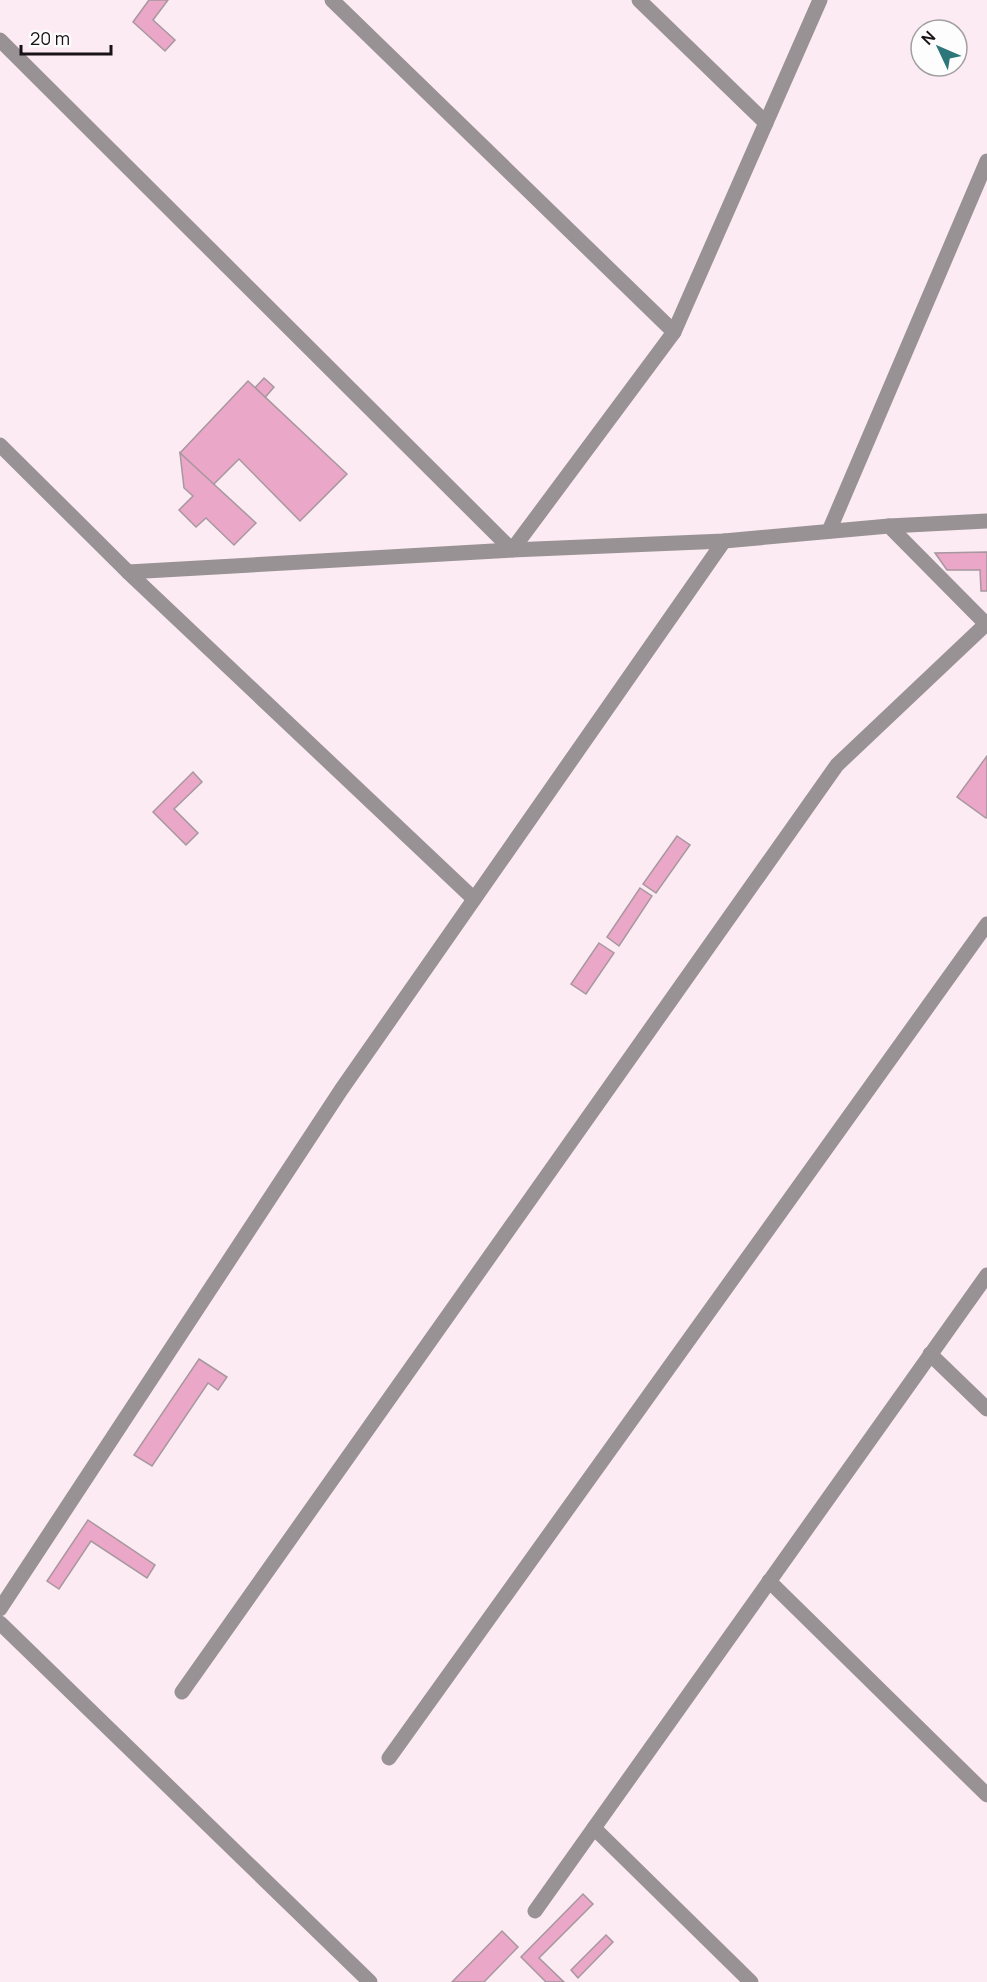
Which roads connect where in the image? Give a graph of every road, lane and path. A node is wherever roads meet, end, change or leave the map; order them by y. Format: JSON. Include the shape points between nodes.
{"nodes":[{"id":1,"x":332,"y":0,"type":"edge"},
{"id":2,"x":639,"y":0,"type":"edge"},
{"id":3,"x":820,"y":0,"type":"edge"},
{"id":4,"x":0,"y":40,"type":"edge"},
{"id":5,"x":766,"y":123,"type":"junction"},
{"id":6,"x":987,"y":161,"type":"edge"},
{"id":7,"x":674,"y":332,"type":"junction"},
{"id":8,"x":0,"y":445,"type":"edge"},
{"id":9,"x":987,"y":521,"type":"edge"},
{"id":10,"x":889,"y":526,"type":"junction"},
{"id":11,"x":829,"y":531,"type":"junction"},
{"id":12,"x":724,"y":541,"type":"junction"},
{"id":13,"x":512,"y":550,"type":"junction"},
{"id":14,"x":128,"y":573,"type":"junction"},
{"id":15,"x":986,"y":624,"type":"edge"},
{"id":16,"x":474,"y":899,"type":"junction"},
{"id":17,"x":987,"y":924,"type":"edge"},
{"id":18,"x":987,"y":1275,"type":"edge"},
{"id":19,"x":930,"y":1354,"type":"junction"},
{"id":20,"x":987,"y":1410,"type":"edge"},
{"id":21,"x":769,"y":1581,"type":"junction"},
{"id":22,"x":0,"y":1608,"type":"edge"},
{"id":23,"x":0,"y":1623,"type":"edge"},
{"id":24,"x":182,"y":1692,"type":"dead end"},
{"id":25,"x":389,"y":1758,"type":"dead end"},
{"id":26,"x":987,"y":1795,"type":"edge"},
{"id":27,"x":594,"y":1828,"type":"junction"},
{"id":28,"x":535,"y":1911,"type":"dead end"},
{"id":29,"x":370,"y":1982,"type":"edge"},
{"id":30,"x":750,"y":1982,"type":"edge"}],
"edges":[{"from":1,"to":7,"type":"street"},
{"from":2,"to":5,"type":"street"},
{"from":3,"to":5,"type":"street"},
{"from":4,"to":13,"type":"street"},
{"from":5,"to":7,"type":"street"},
{"from":6,"to":11,"type":"street"},
{"from":7,"to":13,"type":"street"},
{"from":8,"to":14,"type":"street"},
{"from":9,"to":10,"type":"street"},
{"from":10,"to":11,"type":"street"},
{"from":10,"to":15,"type":"street"},
{"from":11,"to":12,"type":"street"},
{"from":12,"to":13,"type":"street"},
{"from":12,"to":16,"type":"street"},
{"from":13,"to":14,"type":"street"},
{"from":14,"to":16,"type":"street"},
{"from":15,"to":24,"type":"street","via":[[837,765]]},
{"from":16,"to":22,"type":"street","via":[[341,1090]]},
{"from":17,"to":25,"type":"street"},
{"from":18,"to":19,"type":"street"},
{"from":19,"to":20,"type":"street"},
{"from":19,"to":21,"type":"street"},
{"from":21,"to":26,"type":"street"},
{"from":21,"to":27,"type":"street"},
{"from":23,"to":29,"type":"street"},
{"from":27,"to":28,"type":"street"},
{"from":27,"to":30,"type":"street"}]}
